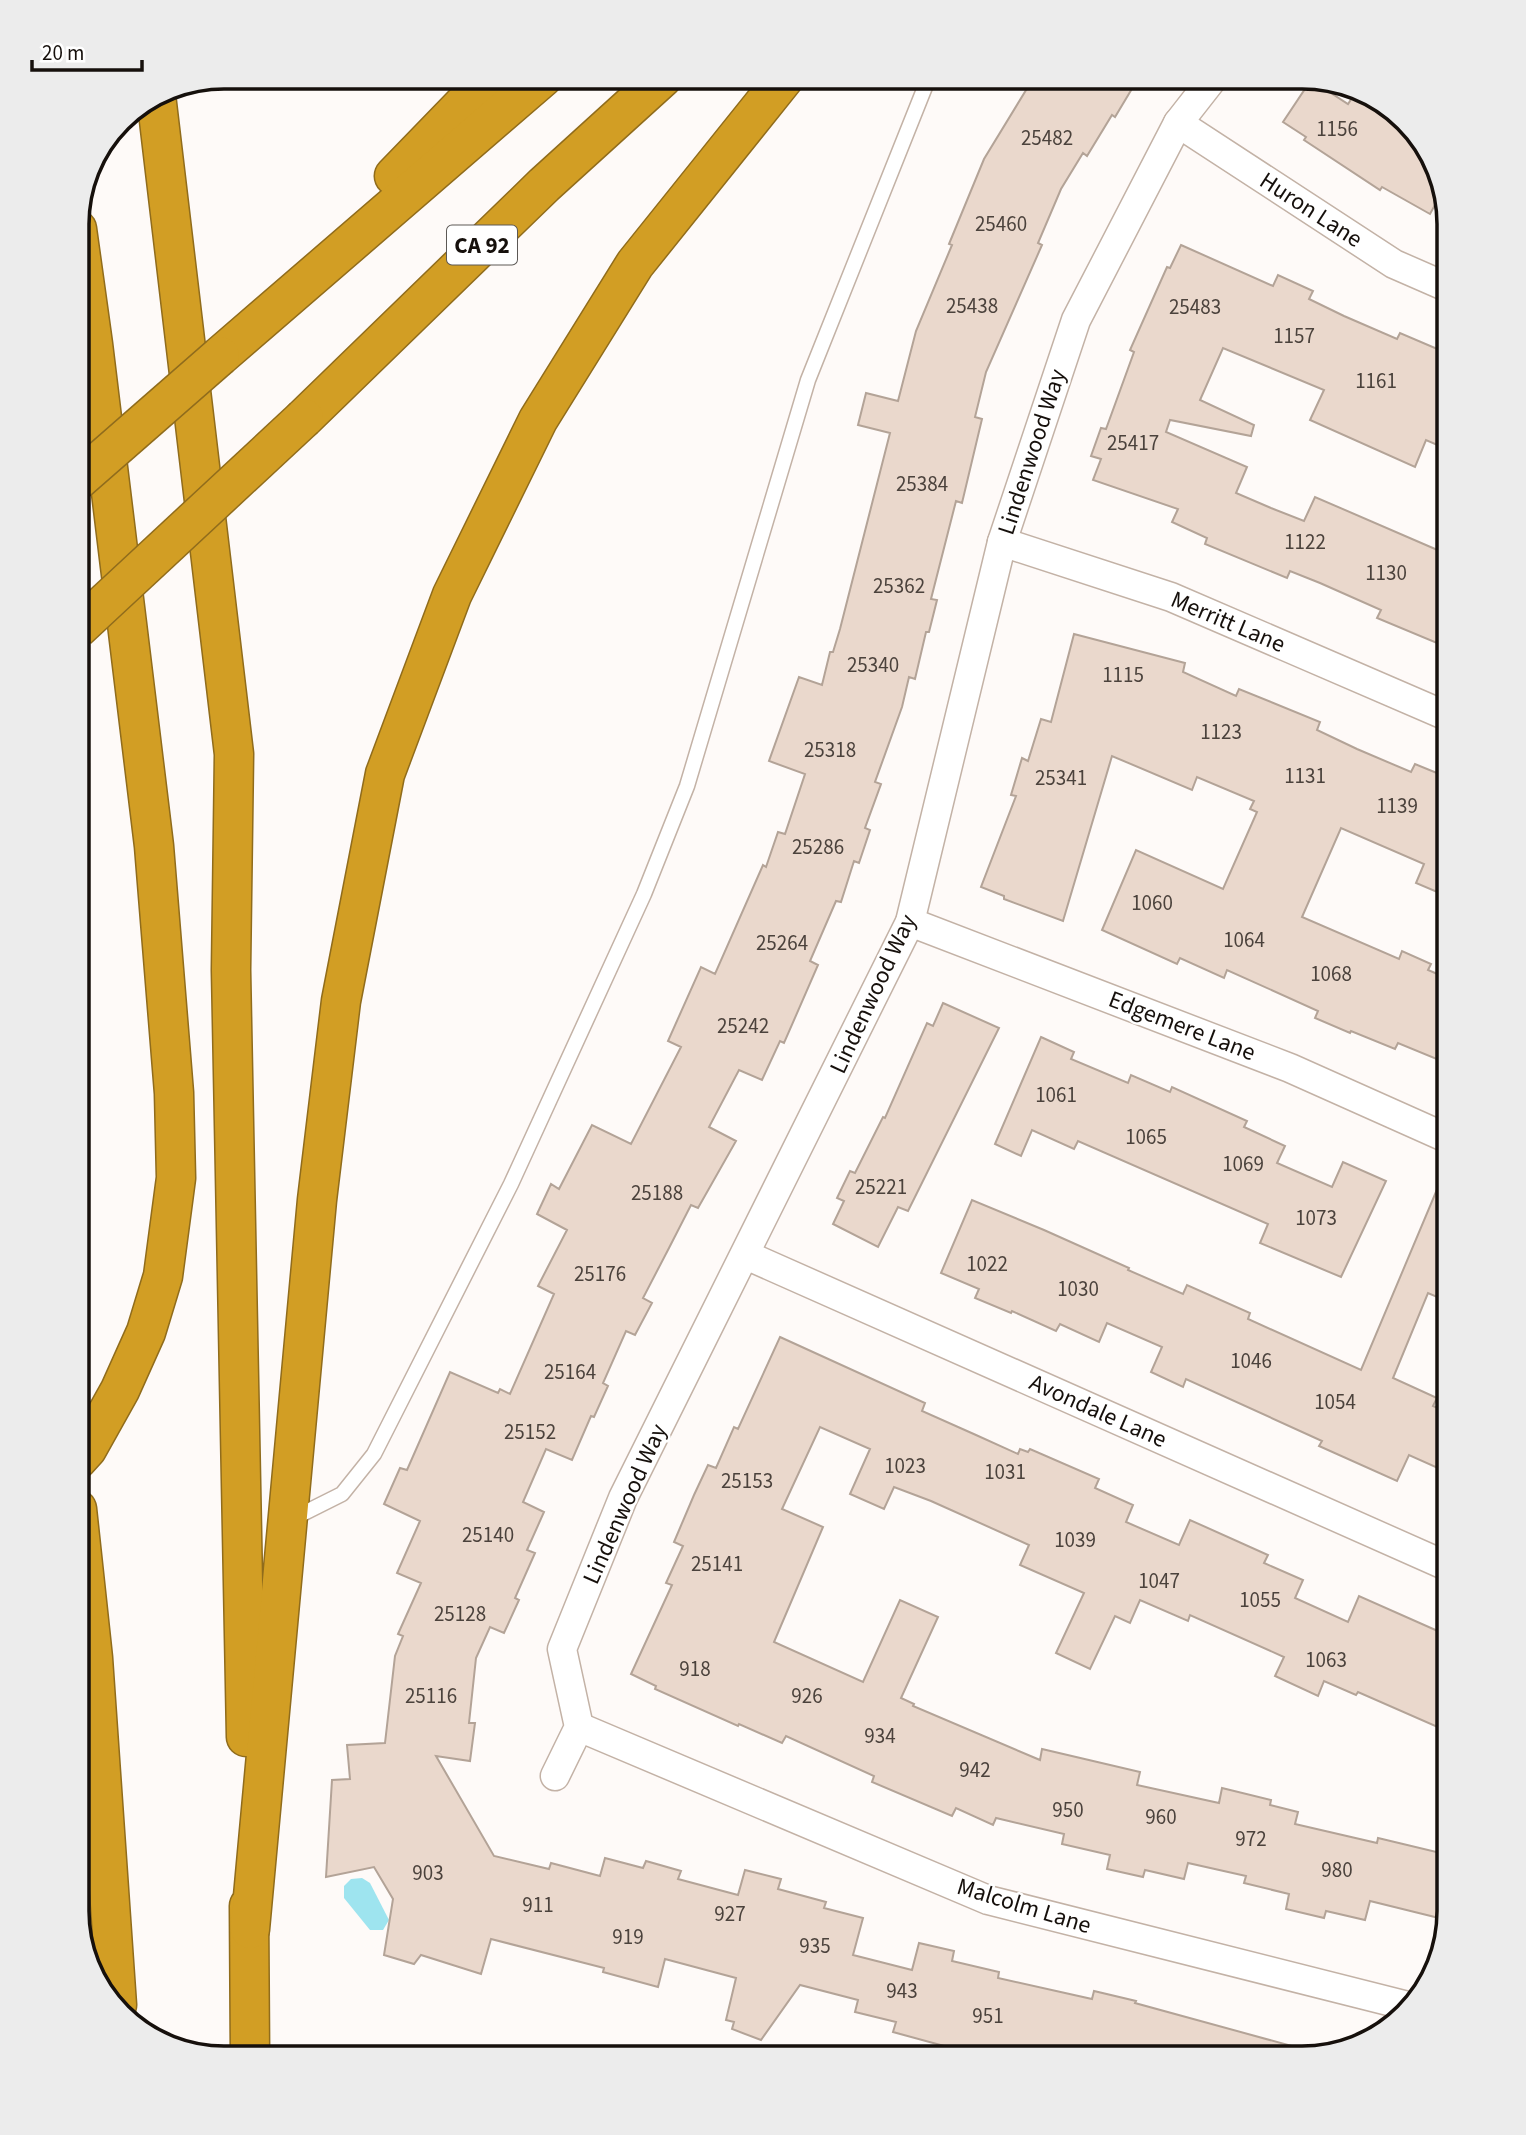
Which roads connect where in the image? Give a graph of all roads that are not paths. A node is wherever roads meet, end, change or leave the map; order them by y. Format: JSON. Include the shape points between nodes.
{"nodes":[{"id":1,"x":477,"y":90,"type":"edge"},
{"id":2,"x":528,"y":90,"type":"edge"},
{"id":3,"x":649,"y":90,"type":"edge"},
{"id":4,"x":775,"y":90,"type":"edge"},
{"id":5,"x":924,"y":90,"type":"edge"},
{"id":6,"x":1204,"y":90,"type":"edge"},
{"id":7,"x":157,"y":107,"type":"edge"},
{"id":8,"x":1178,"y":123,"type":"junction"},
{"id":9,"x":1437,"y":283,"type":"edge"},
{"id":10,"x":90,"y":322,"type":"edge"},
{"id":11,"x":220,"y":356,"type":"junction"},
{"id":12,"x":90,"y":470,"type":"edge"},
{"id":13,"x":1002,"y":542,"type":"junction"},
{"id":14,"x":90,"y":617,"type":"edge"},
{"id":15,"x":1437,"y":712,"type":"edge"},
{"id":16,"x":911,"y":922,"type":"junction"},
{"id":17,"x":1437,"y":1134,"type":"edge"},
{"id":18,"x":746,"y":1255,"type":"junction"},
{"id":19,"x":89,"y":1444,"type":"edge"},
{"id":20,"x":287,"y":1521,"type":"junction"},
{"id":21,"x":1437,"y":1562,"type":"edge"},
{"id":22,"x":89,"y":1622,"type":"edge"},
{"id":23,"x":579,"y":1727,"type":"junction"},
{"id":24,"x":555,"y":1776,"type":"dead end"},
{"id":25,"x":250,"y":1929,"type":"junction"},
{"id":26,"x":116,"y":1992,"type":"edge"},
{"id":27,"x":1399,"y":2004,"type":"edge"},
{"id":28,"x":250,"y":2045,"type":"edge"}],
"edges":[{"from":1,"to":11,"type":"highway"},
{"from":2,"to":11,"type":"highway"},
{"from":3,"to":14,"type":"highway","number":"CA 92","bridge":true},
{"from":4,"to":20,"type":"highway","via":[[635,264],[538,420],[452,595],[385,774],[341,1000]]},
{"from":5,"to":20,"type":"lane","via":[[808,380],[687,786],[644,894],[511,1184],[374,1454],[342,1494]]},
{"from":6,"to":8,"type":"street","name":"Lindenwood Way"},
{"from":7,"to":25,"type":"highway","via":[[234,754],[231,984]]},
{"from":8,"to":9,"type":"street","name":"Huron Lane","via":[[1394,264]]},
{"from":8,"to":13,"type":"street","name":"Lindenwood Way","via":[[1076,320]]},
{"from":10,"to":19,"type":"highway","via":[[154,845],[174,1093],[176,1178],[163,1276],[146,1332]]},
{"from":11,"to":12,"type":"highway","bridge":true},
{"from":13,"to":15,"type":"street","name":"Merritt Lane","via":[[1171,597]]},
{"from":13,"to":16,"type":"street","name":"Lindenwood Way"},
{"from":16,"to":17,"type":"street","name":"Edgemere Lane","via":[[1290,1068]]},
{"from":16,"to":18,"type":"street","name":"Lindenwood Way"},
{"from":18,"to":21,"type":"street","name":"Avondale Lane"},
{"from":18,"to":23,"type":"street","name":"Lindenwood Way","via":[[623,1498],[562,1648]]},
{"from":20,"to":25,"type":"highway"},
{"from":22,"to":26,"type":"highway"},
{"from":23,"to":24,"type":"street"},
{"from":23,"to":27,"type":"street","name":"Malcolm Lane","via":[[988,1900]]},
{"from":25,"to":28,"type":"highway"}]}
